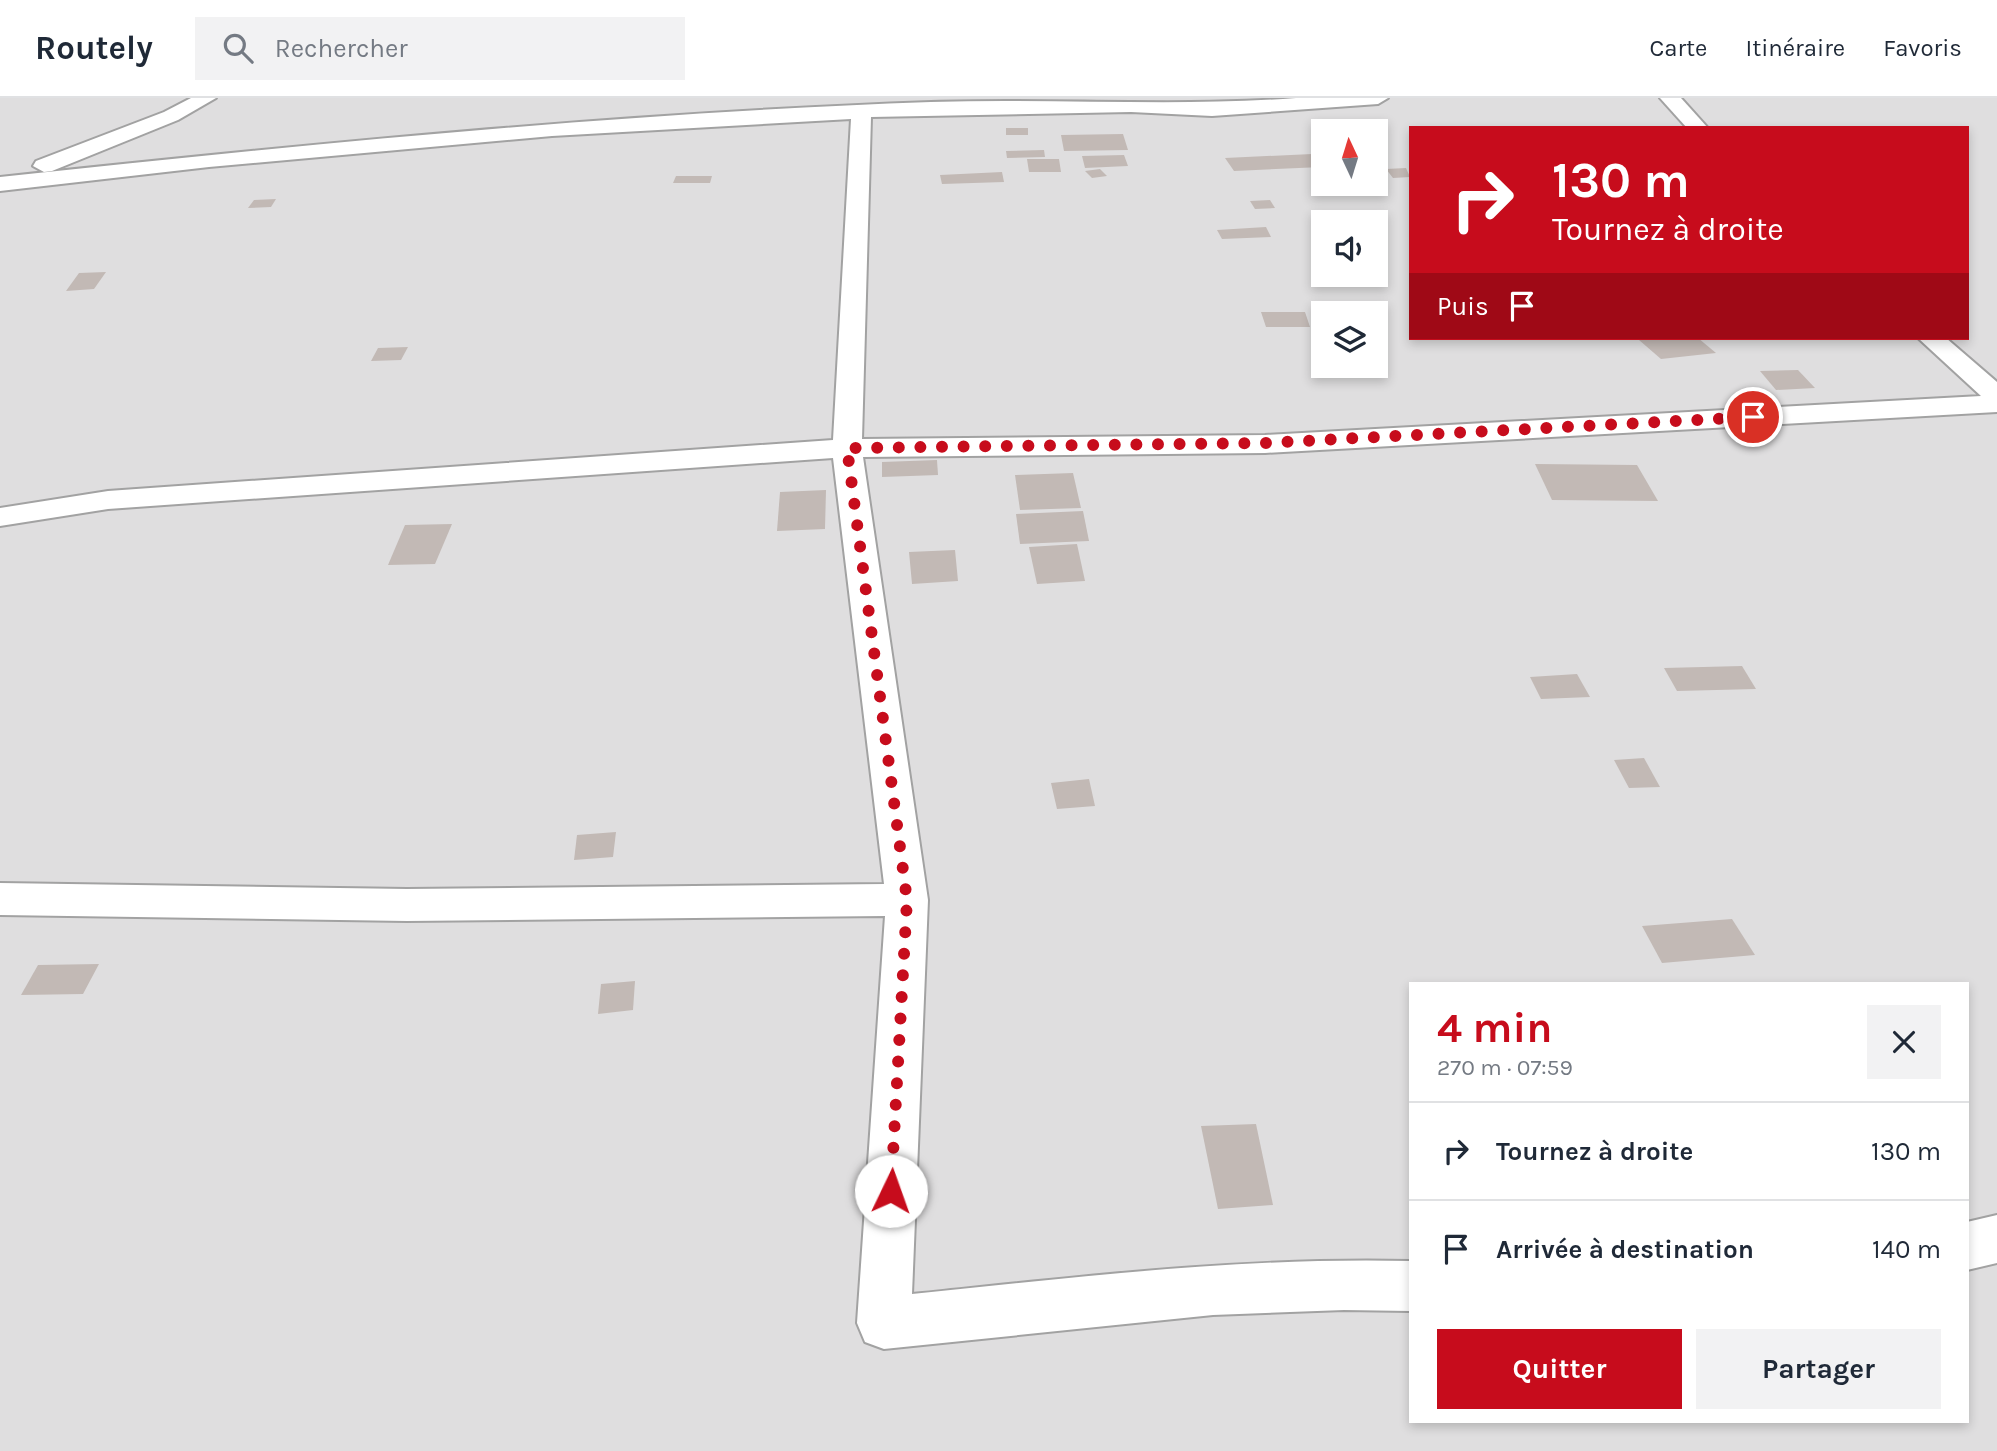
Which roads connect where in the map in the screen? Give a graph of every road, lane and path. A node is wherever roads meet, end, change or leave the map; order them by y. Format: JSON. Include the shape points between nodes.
{"nodes":[{"id":1,"x":206,"y":98,"type":"edge"},
{"id":2,"x":1378,"y":98,"type":"edge"},
{"id":3,"x":1670,"y":98,"type":"edge"},
{"id":4,"x":861,"y":112,"type":"junction"},
{"id":5,"x":1696,"y":126,"type":"edge"},
{"id":6,"x":0,"y":184,"type":"edge"},
{"id":7,"x":1933,"y":340,"type":"edge"},
{"id":8,"x":1997,"y":396,"type":"edge"},
{"id":9,"x":1997,"y":404,"type":"edge"},
{"id":10,"x":847,"y":448,"type":"junction"},
{"id":11,"x":0,"y":517,"type":"edge"},
{"id":12,"x":0,"y":898,"type":"edge"},
{"id":13,"x":907,"y":900,"type":"junction"},
{"id":14,"x":1997,"y":1239,"type":"edge"},
{"id":15,"x":1969,"y":1246,"type":"edge"},
{"id":16,"x":1409,"y":1286,"type":"edge"}],
"edges":[{"from":1,"to":6,"type":"street"},
{"from":2,"to":4,"type":"street","via":[[1212,110],[1131,106]]},
{"from":3,"to":5,"type":"street"},
{"from":4,"to":6,"type":"street","via":[[538,131]]},
{"from":4,"to":10,"type":"street"},
{"from":7,"to":8,"type":"street"},
{"from":9,"to":10,"type":"street","via":[[1265,443]]},
{"from":10,"to":11,"type":"street","via":[[108,500]]},
{"from":10,"to":13,"type":"street"},
{"from":12,"to":13,"type":"street","via":[[407,905]]},
{"from":13,"to":16,"type":"street","via":[[884,1323],[1217,1290],[1343,1283]]},
{"from":14,"to":15,"type":"street"}]}
